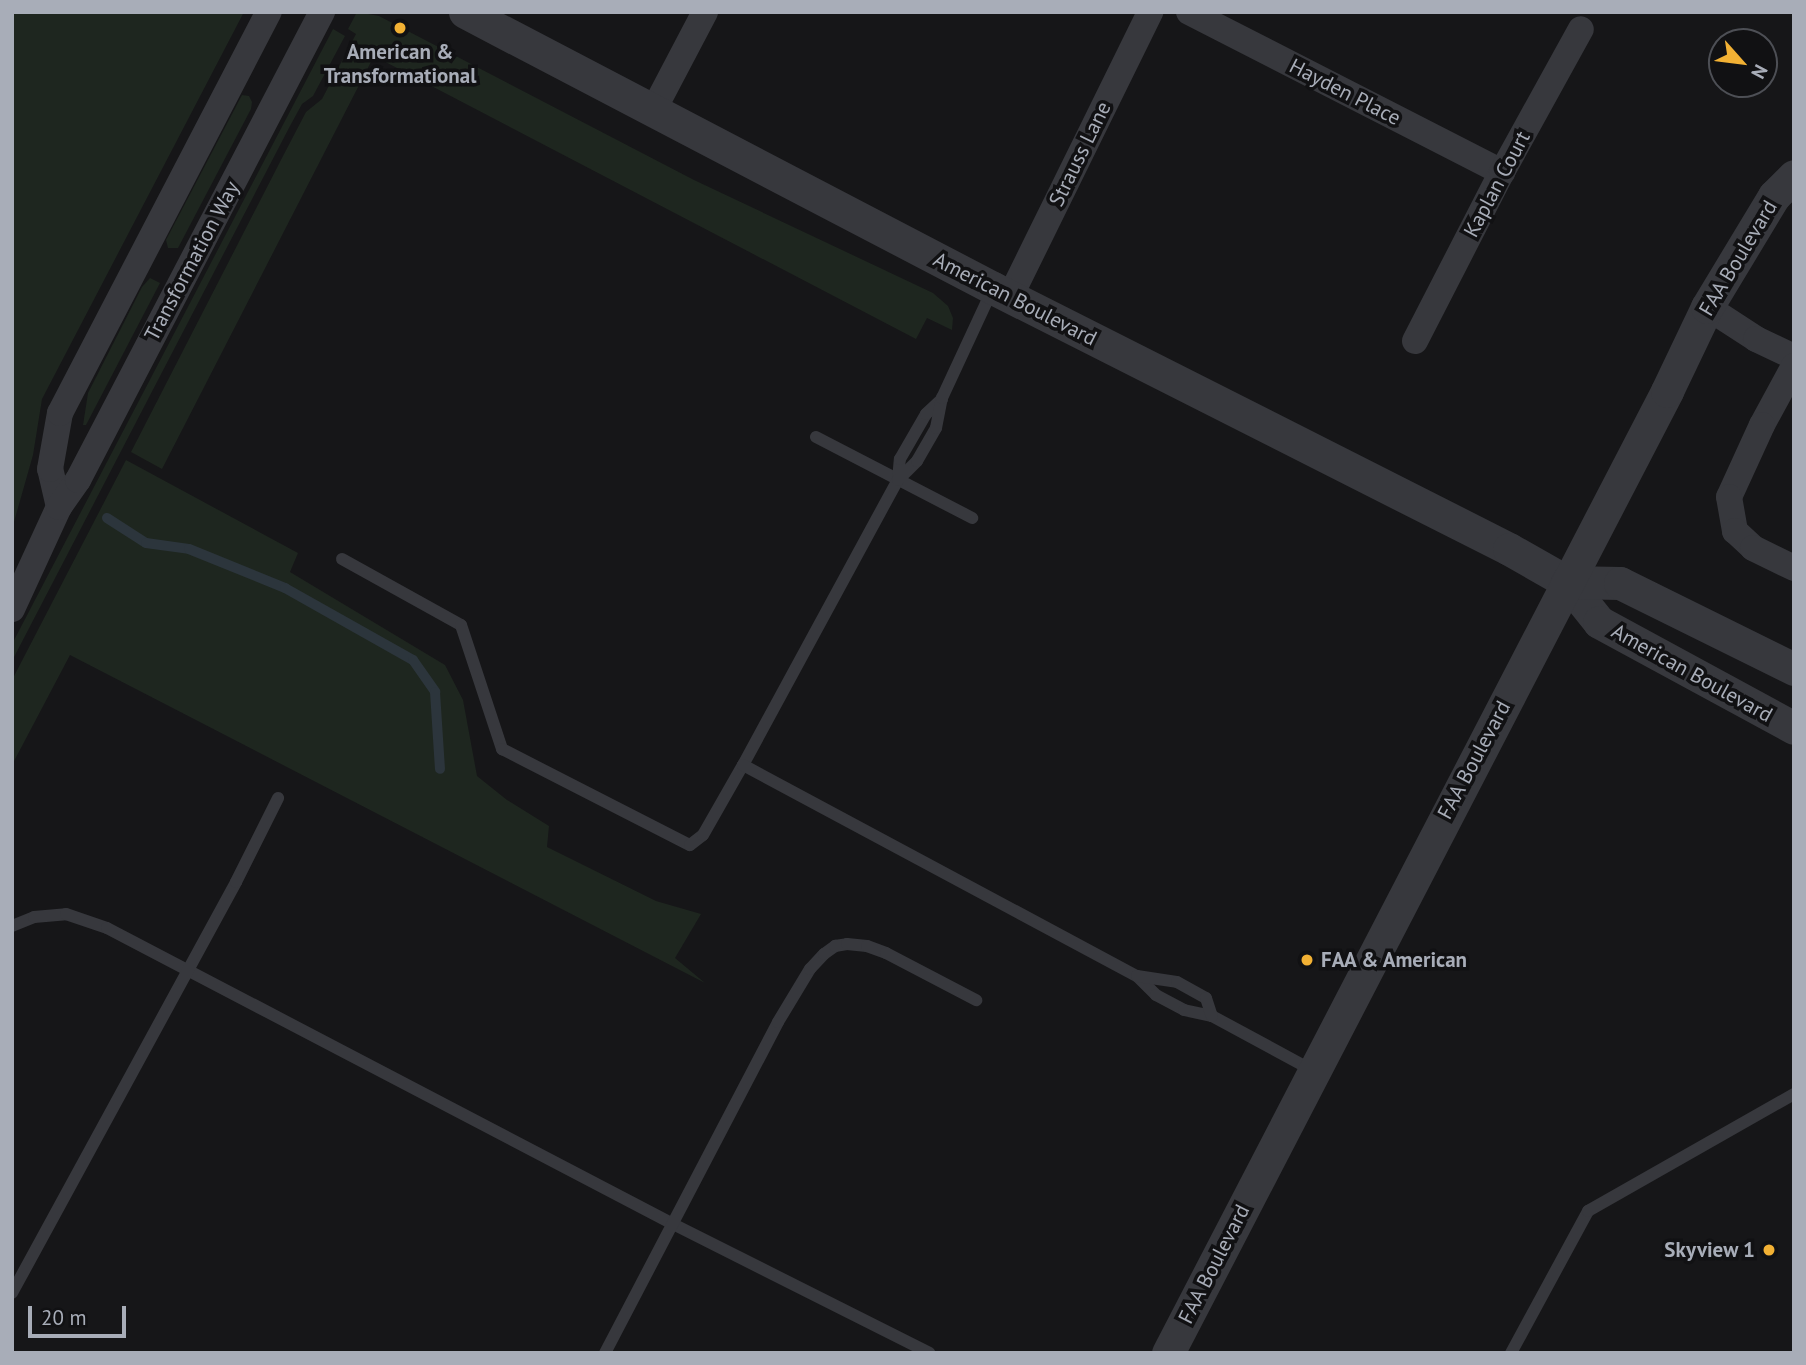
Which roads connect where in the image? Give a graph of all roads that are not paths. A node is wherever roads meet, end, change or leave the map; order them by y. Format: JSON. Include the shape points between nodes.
{"nodes":[{"id":1,"x":269,"y":12,"type":"edge"},
{"id":2,"x":322,"y":12,"type":"edge"},
{"id":3,"x":465,"y":12,"type":"edge"},
{"id":4,"x":705,"y":12,"type":"edge"},
{"id":5,"x":1150,"y":12,"type":"edge"},
{"id":6,"x":1189,"y":12,"type":"edge"},
{"id":7,"x":1581,"y":29,"type":"dead end"},
{"id":8,"x":653,"y":111,"type":"junction"},
{"id":9,"x":1502,"y":172,"type":"junction"},
{"id":10,"x":1794,"y":176,"type":"edge"},
{"id":11,"x":1001,"y":292,"type":"junction"},
{"id":12,"x":1707,"y":307,"type":"junction"},
{"id":13,"x":1415,"y":341,"type":"dead end"},
{"id":14,"x":1794,"y":357,"type":"edge"},
{"id":15,"x":1794,"y":366,"type":"edge"},
{"id":16,"x":816,"y":438,"type":"dead end"},
{"id":17,"x":898,"y":480,"type":"junction"},
{"id":18,"x":59,"y":507,"type":"junction"},
{"id":19,"x":972,"y":518,"type":"dead end"},
{"id":20,"x":342,"y":559,"type":"dead end"},
{"id":21,"x":1794,"y":568,"type":"edge"},
{"id":22,"x":1567,"y":582,"type":"junction"},
{"id":23,"x":12,"y":609,"type":"edge"},
{"id":24,"x":1794,"y":669,"type":"edge"},
{"id":25,"x":1794,"y":728,"type":"edge"},
{"id":26,"x":743,"y":765,"type":"junction"},
{"id":27,"x":278,"y":798,"type":"dead end"},
{"id":28,"x":12,"y":926,"type":"edge"},
{"id":29,"x":188,"y":971,"type":"junction"},
{"id":30,"x":1137,"y":976,"type":"junction"},
{"id":31,"x":976,"y":1000,"type":"dead end"},
{"id":32,"x":1212,"y":1016,"type":"junction"},
{"id":33,"x":1313,"y":1070,"type":"junction"},
{"id":34,"x":1794,"y":1094,"type":"edge"},
{"id":35,"x":673,"y":1224,"type":"junction"},
{"id":36,"x":12,"y":1293,"type":"edge"},
{"id":37,"x":605,"y":1353,"type":"edge"},
{"id":38,"x":929,"y":1353,"type":"edge"},
{"id":39,"x":1168,"y":1353,"type":"edge"},
{"id":40,"x":1511,"y":1353,"type":"edge"}],
"edges":[{"from":1,"to":18,"type":"street","via":[[60,413],[50,469]]},
{"from":2,"to":18,"type":"street","name":"Transformation Way","via":[[78,480]]},
{"from":3,"to":8,"type":"street","name":"American Boulevard"},
{"from":4,"to":8,"type":"street"},
{"from":5,"to":11,"type":"street","name":"Strauss Lane"},
{"from":6,"to":9,"type":"street","name":"Hayden Place"},
{"from":7,"to":9,"type":"street","name":"Kaplan Court"},
{"from":8,"to":11,"type":"street","name":"American Boulevard"},
{"from":9,"to":13,"type":"street","name":"Kaplan Court"},
{"from":10,"to":12,"type":"street","name":"FAA Boulevard","via":[[1774,196]]},
{"from":11,"to":17,"type":"lane","via":[[942,398],[926,414],[900,459]]},
{"from":11,"to":22,"type":"street","name":"American Boulevard"},
{"from":12,"to":14,"type":"street"},
{"from":12,"to":22,"type":"street","name":"FAA Boulevard"},
{"from":15,"to":21,"type":"street","via":[[1729,497],[1735,531],[1753,548]]},
{"from":16,"to":17,"type":"lane"},
{"from":17,"to":19,"type":"lane"},
{"from":17,"to":26,"type":"lane"},
{"from":18,"to":23,"type":"street","name":"Transformation Way"},
{"from":20,"to":26,"type":"lane","via":[[461,625],[502,749],[621,811],[690,845],[703,835]]},
{"from":22,"to":24,"type":"street","name":"American Boulevard","via":[[1620,583]]},
{"from":22,"to":25,"type":"street","name":"American Boulevard","via":[[1599,622]]},
{"from":22,"to":33,"type":"street","name":"FAA Boulevard"},
{"from":26,"to":30,"type":"lane"},
{"from":27,"to":29,"type":"lane"},
{"from":28,"to":29,"type":"lane","via":[[34,917],[65,914],[107,928]]},
{"from":29,"to":35,"type":"lane"},
{"from":29,"to":36,"type":"lane"},
{"from":30,"to":32,"type":"lane","via":[[1156,995],[1184,1010]]},
{"from":30,"to":32,"type":"lane","via":[[1177,982],[1206,998]]},
{"from":31,"to":35,"type":"lane","via":[[867,946],[835,946],[824,954],[778,1022]]},
{"from":32,"to":33,"type":"lane"},
{"from":33,"to":39,"type":"street","name":"FAA Boulevard"},
{"from":34,"to":40,"type":"lane","via":[[1588,1211]]},
{"from":35,"to":37,"type":"lane"},
{"from":35,"to":38,"type":"lane"}]}
